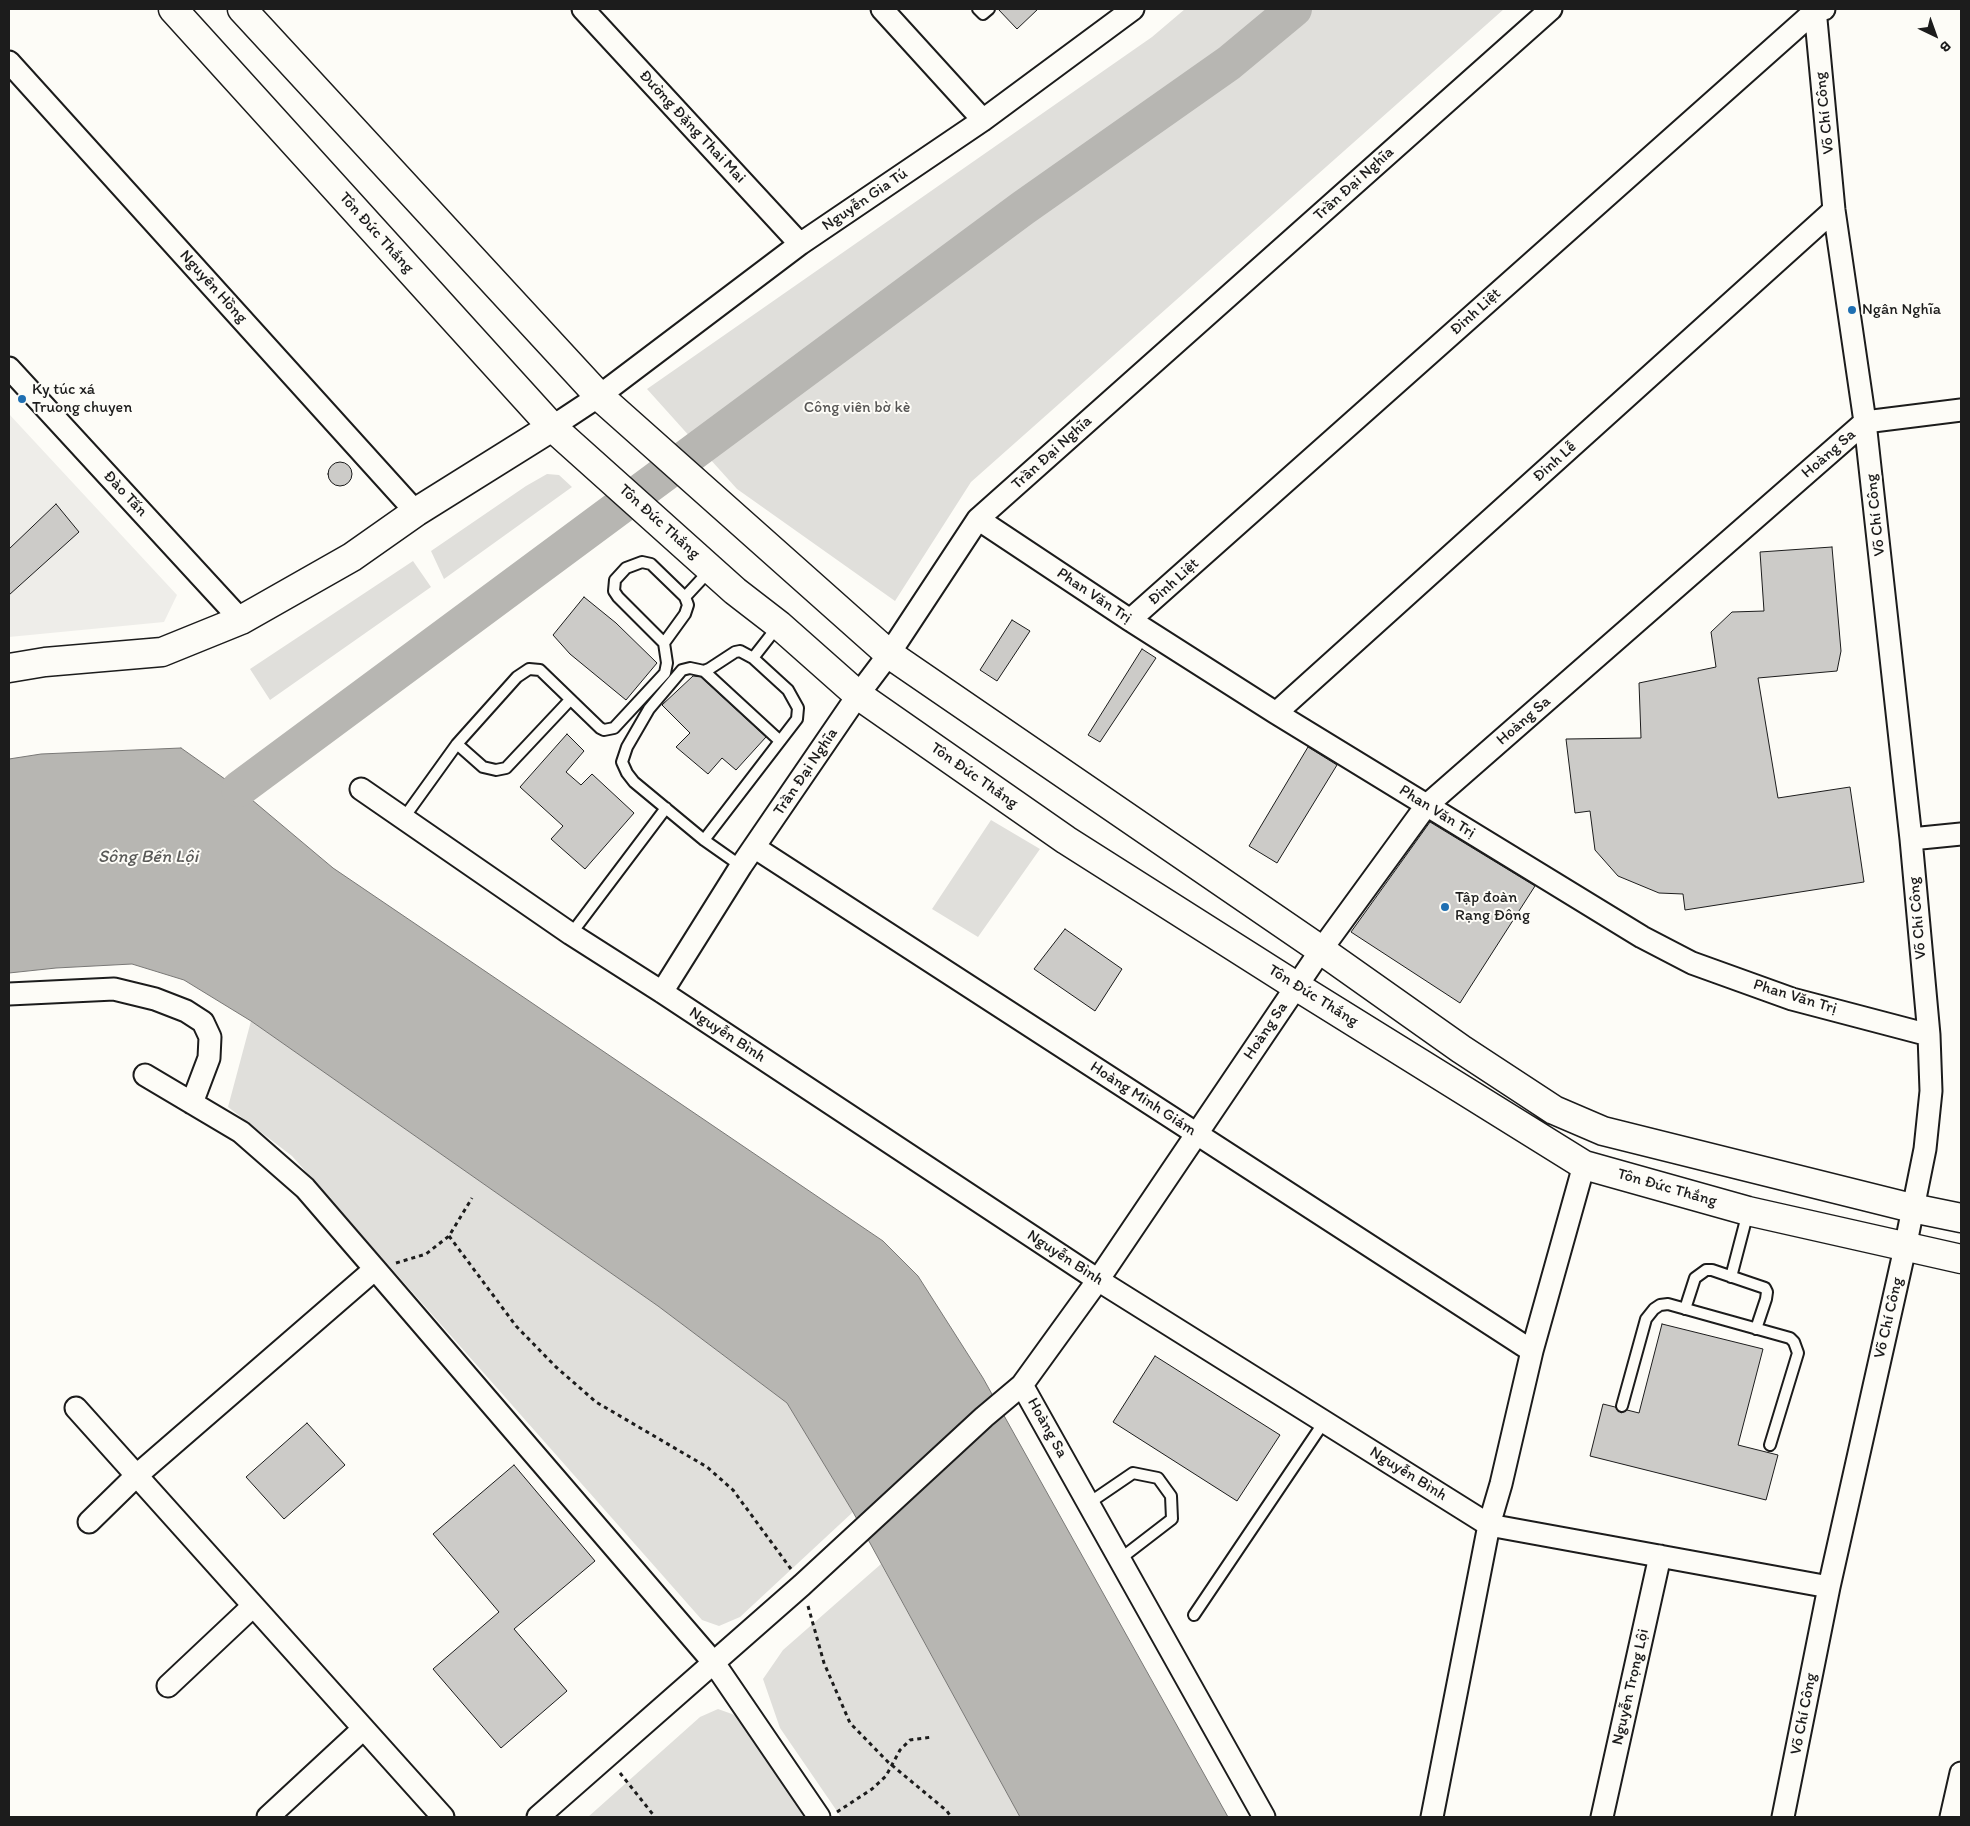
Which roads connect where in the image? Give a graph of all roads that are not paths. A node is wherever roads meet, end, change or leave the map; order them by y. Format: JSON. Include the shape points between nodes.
{"nodes":[{"id":1,"x":173,"y":9,"type":"edge"},
{"id":2,"x":242,"y":9,"type":"edge"},
{"id":3,"x":584,"y":9,"type":"edge"},
{"id":4,"x":882,"y":9,"type":"edge"},
{"id":5,"x":978,"y":9,"type":"edge"},
{"id":6,"x":989,"y":9,"type":"edge"},
{"id":7,"x":1133,"y":9,"type":"edge"},
{"id":8,"x":1551,"y":9,"type":"edge"},
{"id":9,"x":1818,"y":9,"type":"edge"},
{"id":10,"x":9,"y":62,"type":"edge"},
{"id":11,"x":982,"y":120,"type":"junction"},
{"id":12,"x":1834,"y":210,"type":"junction"},
{"id":13,"x":800,"y":244,"type":"junction"},
{"id":14,"x":9,"y":368,"type":"edge"},
{"id":15,"x":599,"y":396,"type":"junction"},
{"id":16,"x":1961,"y":410,"type":"edge"},
{"id":17,"x":1866,"y":422,"type":"junction"},
{"id":18,"x":552,"y":427,"type":"junction"},
{"id":19,"x":416,"y":512,"type":"junction"},
{"id":20,"x":978,"y":519,"type":"junction"},
{"id":21,"x":711,"y":568,"type":"junction"},
{"id":22,"x":685,"y":597,"type":"junction"},
{"id":23,"x":241,"y":620,"type":"junction"},
{"id":24,"x":1130,"y":620,"type":"junction"},
{"id":25,"x":779,"y":625,"type":"junction"},
{"id":26,"x":664,"y":643,"type":"junction"},
{"id":27,"x":889,"y":654,"type":"junction"},
{"id":28,"x":753,"y":658,"type":"junction"},
{"id":29,"x":9,"y":668,"type":"edge"},
{"id":30,"x":704,"y":671,"type":"junction"},
{"id":31,"x":858,"y":695,"type":"junction"},
{"id":32,"x":570,"y":700,"type":"junction"},
{"id":33,"x":1276,"y":713,"type":"junction"},
{"id":34,"x":780,"y":741,"type":"junction"},
{"id":35,"x":457,"y":744,"type":"junction"},
{"id":36,"x":361,"y":789,"type":"dead end"},
{"id":37,"x":1426,"y":806,"type":"junction"},
{"id":38,"x":666,"y":808,"type":"junction"},
{"id":39,"x":403,"y":819,"type":"junction"},
{"id":40,"x":1961,"y":834,"type":"edge"},
{"id":41,"x":1911,"y":839,"type":"junction"},
{"id":42,"x":704,"y":840,"type":"junction"},
{"id":43,"x":754,"y":847,"type":"junction"},
{"id":44,"x":741,"y":866,"type":"junction"},
{"id":45,"x":571,"y":934,"type":"junction"},
{"id":46,"x":1321,"y":950,"type":"junction"},
{"id":47,"x":1296,"y":986,"type":"junction"},
{"id":48,"x":662,"y":992,"type":"junction"},
{"id":49,"x":9,"y":994,"type":"edge"},
{"id":50,"x":1929,"y":1035,"type":"junction"},
{"id":51,"x":144,"y":1075,"type":"dead end"},
{"id":52,"x":192,"y":1103,"type":"junction"},
{"id":53,"x":1197,"y":1134,"type":"junction"},
{"id":54,"x":1584,"y":1164,"type":"junction"},
{"id":55,"x":1912,"y":1208,"type":"junction"},
{"id":56,"x":1748,"y":1211,"type":"junction"},
{"id":57,"x":1961,"y":1218,"type":"edge"},
{"id":58,"x":1905,"y":1248,"type":"junction"},
{"id":59,"x":1961,"y":1259,"type":"edge"},
{"id":60,"x":375,"y":1269,"type":"junction"},
{"id":61,"x":1731,"y":1277,"type":"junction"},
{"id":62,"x":1098,"y":1280,"type":"junction"},
{"id":63,"x":1685,"y":1309,"type":"junction"},
{"id":64,"x":1756,"y":1328,"type":"junction"},
{"id":65,"x":1532,"y":1351,"type":"junction"},
{"id":66,"x":1022,"y":1385,"type":"junction"},
{"id":67,"x":1622,"y":1406,"type":"dead end"},
{"id":68,"x":76,"y":1408,"type":"dead end"},
{"id":69,"x":1324,"y":1422,"type":"junction"},
{"id":70,"x":1770,"y":1446,"type":"dead end"},
{"id":71,"x":136,"y":1476,"type":"junction"},
{"id":72,"x":1088,"y":1503,"type":"junction"},
{"id":73,"x":89,"y":1522,"type":"dead end"},
{"id":74,"x":1489,"y":1525,"type":"junction"},
{"id":75,"x":1660,"y":1556,"type":"junction"},
{"id":76,"x":1120,"y":1559,"type":"junction"},
{"id":77,"x":1829,"y":1587,"type":"junction"},
{"id":78,"x":253,"y":1606,"type":"junction"},
{"id":79,"x":1194,"y":1615,"type":"dead end"},
{"id":80,"x":714,"y":1663,"type":"junction"},
{"id":81,"x":168,"y":1686,"type":"dead end"},
{"id":82,"x":364,"y":1729,"type":"junction"},
{"id":83,"x":1961,"y":1773,"type":"edge"},
{"id":84,"x":828,"y":1815,"type":"edge"},
{"id":85,"x":268,"y":1817,"type":"edge"},
{"id":86,"x":443,"y":1817,"type":"edge"},
{"id":87,"x":538,"y":1817,"type":"edge"},
{"id":88,"x":1264,"y":1817,"type":"edge"},
{"id":89,"x":1432,"y":1817,"type":"edge"},
{"id":90,"x":1602,"y":1817,"type":"edge"},
{"id":91,"x":1783,"y":1817,"type":"edge"},
{"id":92,"x":1951,"y":1817,"type":"edge"}],
"edges":[{"from":1,"to":18,"type":"main road","name":"Tôn Đức Thắng"},
{"from":2,"to":15,"type":"main road"},
{"from":3,"to":13,"type":"street","name":"Đường Đặng Thai Mai"},
{"from":4,"to":11,"type":"street"},
{"from":5,"to":6,"type":"lane","via":[[983,14]]},
{"from":7,"to":11,"type":"street","name":"Nguyễn Gia Tú"},
{"from":8,"to":20,"type":"street","name":"Trần Đại Nghĩa"},
{"from":9,"to":12,"type":"street","name":"Võ Chí Công"},
{"from":9,"to":24,"type":"street","name":"Đinh Liệt"},
{"from":10,"to":19,"type":"street","name":"Nguyên Hồng"},
{"from":11,"to":13,"type":"street","name":"Nguyễn Gia Tú"},
{"from":12,"to":17,"type":"street","name":"Võ Chí Công"},
{"from":12,"to":33,"type":"street","name":"Đinh Lễ"},
{"from":13,"to":15,"type":"street","name":"Nguyễn Gia Tú"},
{"from":14,"to":23,"type":"street","name":"Đào Tấn"},
{"from":15,"to":18,"type":"street","name":"Nguyễn Gia Tú"},
{"from":15,"to":27,"type":"main road"},
{"from":16,"to":17,"type":"street","name":"Hoàng Sa"},
{"from":17,"to":37,"type":"street","name":"Hoàng Sa"},
{"from":17,"to":41,"type":"street","name":"Võ Chí Công"},
{"from":18,"to":19,"type":"main road"},
{"from":18,"to":21,"type":"main road","name":"Tôn Đức Thắng"},
{"from":19,"to":23,"type":"main road","via":[[352,557]]},
{"from":20,"to":24,"type":"street","name":"Phan Văn Trị"},
{"from":20,"to":27,"type":"street","name":"Trần Đại Nghĩa"},
{"from":21,"to":22,"type":"lane"},
{"from":21,"to":25,"type":"main road","name":"Tôn Đức Thắng"},
{"from":22,"to":26,"type":"lane","via":[[688,605],[685,614]]},
{"from":22,"to":26,"type":"lane","via":[[651,564],[642,562],[626,568],[615,580],[614,591],[618,597]]},
{"from":23,"to":29,"type":"main road","via":[[162,652]]},
{"from":24,"to":33,"type":"street","name":"Phan Văn Trị"},
{"from":25,"to":28,"type":"lane"},
{"from":25,"to":31,"type":"main road","name":"Tôn Đức Thắng"},
{"from":26,"to":32,"type":"lane","via":[[665,672],[614,728],[600,728]]},
{"from":27,"to":31,"type":"street","name":"Trần Đại Nghĩa"},
{"from":27,"to":46,"type":"main road"},
{"from":28,"to":30,"type":"lane","via":[[740,651],[735,652]]},
{"from":28,"to":34,"type":"lane","via":[[788,690],[798,708],[797,719]]},
{"from":30,"to":34,"type":"lane"},
{"from":30,"to":38,"type":"lane","via":[[682,670],[648,709],[622,762],[634,782]]},
{"from":31,"to":43,"type":"street","name":"Trần Đại Nghĩa"},
{"from":31,"to":47,"type":"main road","name":"Tôn Đức Thắng","via":[[1066,840]]},
{"from":32,"to":35,"type":"lane","via":[[506,768],[496,770],[483,766]]},
{"from":32,"to":35,"type":"lane","via":[[540,670],[529,669]]},
{"from":33,"to":37,"type":"street","name":"Phan Văn Trị"},
{"from":34,"to":42,"type":"lane"},
{"from":35,"to":39,"type":"lane"},
{"from":36,"to":39,"type":"street","name":"Nguyễn Bình"},
{"from":37,"to":46,"type":"street","name":"Hoàng Sa"},
{"from":37,"to":50,"type":"street","name":"Phan Văn Trị","via":[[1642,937],[1692,963],[1792,999]]},
{"from":38,"to":42,"type":"lane"},
{"from":38,"to":45,"type":"lane"},
{"from":39,"to":45,"type":"street","name":"Nguyễn Bình"},
{"from":40,"to":41,"type":"street"},
{"from":41,"to":50,"type":"street","name":"Võ Chí Công"},
{"from":42,"to":44,"type":"lane"},
{"from":43,"to":44,"type":"street","name":"Trần Đại Nghĩa"},
{"from":43,"to":53,"type":"street","name":"Hoàng Minh Giám"},
{"from":44,"to":48,"type":"street","name":"Trần Đại Nghĩa"},
{"from":45,"to":48,"type":"street","name":"Nguyễn Bình"},
{"from":46,"to":47,"type":"street","name":"Hoàng Sa"},
{"from":46,"to":55,"type":"main road","via":[[1554,1110],[1603,1131]]},
{"from":47,"to":53,"type":"street","name":"Hoàng Sa"},
{"from":47,"to":54,"type":"main road","name":"Tôn Đức Thắng"},
{"from":48,"to":62,"type":"street","name":"Nguyễn Bình"},
{"from":49,"to":52,"type":"street","via":[[114,989],[186,1011],[203,1022],[210,1037],[209,1058]]},
{"from":50,"to":55,"type":"street","name":"Võ Chí Công","via":[[1931,1091],[1925,1149]]},
{"from":51,"to":52,"type":"street"},
{"from":52,"to":60,"type":"street","via":[[241,1132],[305,1188]]},
{"from":53,"to":62,"type":"street","name":"Hoàng Sa"},
{"from":53,"to":65,"type":"street","name":"Hoàng Minh Giám"},
{"from":54,"to":56,"type":"main road","name":"Tôn Đức Thắng"},
{"from":54,"to":65,"type":"street"},
{"from":55,"to":57,"type":"main road"},
{"from":55,"to":58,"type":"street","name":"Võ Chí Công"},
{"from":56,"to":58,"type":"main road","name":"Tôn Đức Thắng"},
{"from":56,"to":61,"type":"lane"},
{"from":58,"to":59,"type":"main road","name":"Tôn Đức Thắng"},
{"from":58,"to":77,"type":"street","name":"Võ Chí Công"},
{"from":60,"to":71,"type":"street"},
{"from":60,"to":80,"type":"street"},
{"from":61,"to":63,"type":"lane","via":[[1706,1270],[1700,1273],[1695,1278]]},
{"from":61,"to":64,"type":"lane","via":[[1765,1288],[1767,1292]]},
{"from":62,"to":66,"type":"street","name":"Hoàng Sa"},
{"from":62,"to":69,"type":"street","name":"Nguyễn Bình"},
{"from":63,"to":64,"type":"lane"},
{"from":63,"to":67,"type":"lane","via":[[1660,1305],[1646,1319]]},
{"from":64,"to":70,"type":"lane","via":[[1790,1338],[1798,1354]]},
{"from":65,"to":74,"type":"street"},
{"from":66,"to":72,"type":"street","name":"Hoàng Sa"},
{"from":66,"to":80,"type":"street"},
{"from":68,"to":71,"type":"street"},
{"from":69,"to":74,"type":"street","name":"Nguyễn Bình"},
{"from":69,"to":79,"type":"lane"},
{"from":71,"to":73,"type":"street"},
{"from":71,"to":78,"type":"street"},
{"from":72,"to":76,"type":"street","name":"Hoàng Sa"},
{"from":72,"to":76,"type":"lane","via":[[1133,1473],[1158,1478],[1171,1496],[1172,1519]]},
{"from":74,"to":75,"type":"street","name":"Nguyễn Bình"},
{"from":74,"to":89,"type":"street"},
{"from":75,"to":77,"type":"street","name":"Nguyễn Bình"},
{"from":75,"to":90,"type":"street","name":"Nguyễn Trọng Lội"},
{"from":76,"to":88,"type":"street","name":"Hoàng Sa"},
{"from":77,"to":91,"type":"street","name":"Võ Chí Công"},
{"from":78,"to":81,"type":"street"},
{"from":78,"to":82,"type":"street"},
{"from":80,"to":84,"type":"street"},
{"from":80,"to":87,"type":"street"},
{"from":82,"to":85,"type":"street"},
{"from":82,"to":86,"type":"street"},
{"from":83,"to":92,"type":"street"}]}
